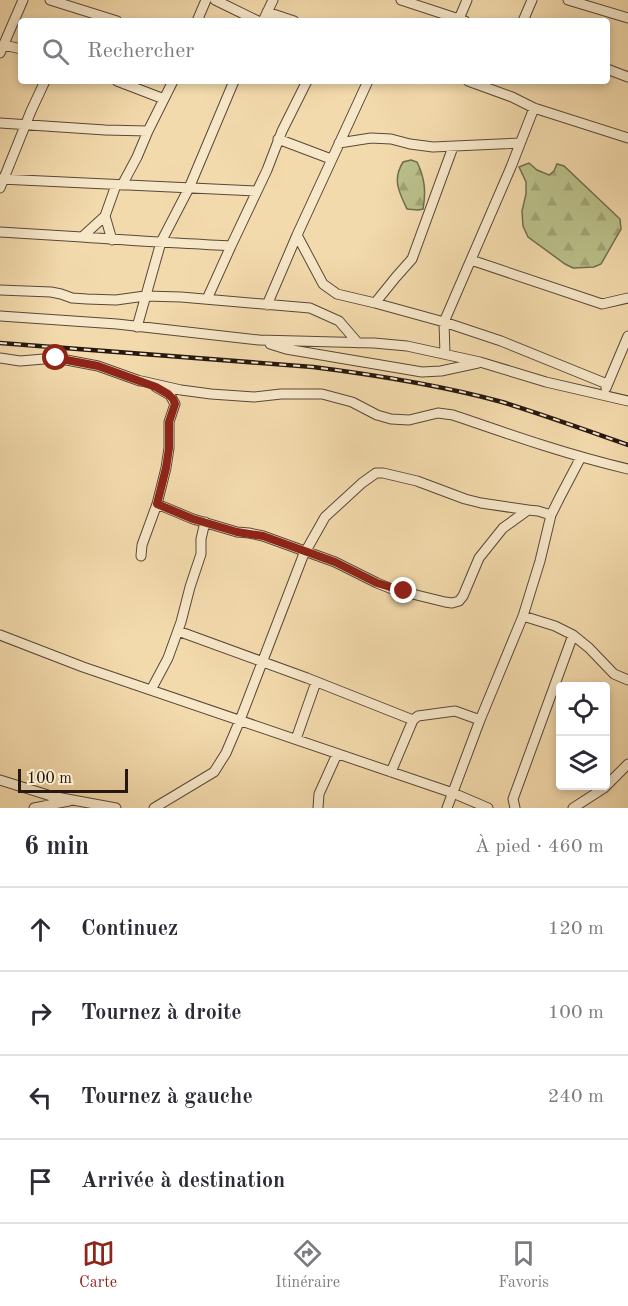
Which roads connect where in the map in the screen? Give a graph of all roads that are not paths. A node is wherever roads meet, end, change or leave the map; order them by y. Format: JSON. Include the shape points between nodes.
{"nodes":[{"id":1,"x":23,"y":0,"type":"edge"},
{"id":2,"x":50,"y":0,"type":"edge"},
{"id":3,"x":206,"y":0,"type":"edge"},
{"id":4,"x":215,"y":0,"type":"edge"},
{"id":5,"x":273,"y":0,"type":"edge"},
{"id":6,"x":467,"y":0,"type":"edge"},
{"id":7,"x":532,"y":0,"type":"edge"},
{"id":8,"x":568,"y":0,"type":"edge"},
{"id":9,"x":406,"y":1,"type":"edge"},
{"id":10,"x":265,"y":17,"type":"edge"},
{"id":11,"x":107,"y":18,"type":"edge"},
{"id":12,"x":198,"y":18,"type":"edge"},
{"id":13,"x":252,"y":18,"type":"edge"},
{"id":14,"x":456,"y":18,"type":"edge"},
{"id":15,"x":462,"y":18,"type":"edge"},
{"id":16,"x":524,"y":18,"type":"edge"},
{"id":17,"x":628,"y":18,"type":"edge"},
{"id":18,"x":2,"y":49,"type":"edge"},
{"id":19,"x":18,"y":49,"type":"edge"},
{"id":20,"x":610,"y":70,"type":"edge"},
{"id":21,"x":628,"y":77,"type":"edge"},
{"id":22,"x":44,"y":84,"type":"edge"},
{"id":23,"x":125,"y":84,"type":"edge"},
{"id":24,"x":172,"y":84,"type":"edge"},
{"id":25,"x":233,"y":84,"type":"edge"},
{"id":26,"x":306,"y":84,"type":"edge"},
{"id":27,"x":367,"y":84,"type":"edge"},
{"id":28,"x":494,"y":86,"type":"edge"},
{"id":29,"x":164,"y":99,"type":"junction"},
{"id":30,"x":534,"y":108,"type":"junction"},
{"id":31,"x":0,"y":123,"type":"edge"},
{"id":32,"x":26,"y":124,"type":"junction"},
{"id":33,"x":148,"y":131,"type":"junction"},
{"id":34,"x":628,"y":138,"type":"edge"},
{"id":35,"x":278,"y":139,"type":"junction"},
{"id":36,"x":339,"y":143,"type":"junction"},
{"id":37,"x":520,"y":143,"type":"junction"},
{"id":38,"x":453,"y":147,"type":"junction"},
{"id":39,"x":331,"y":159,"type":"junction"},
{"id":40,"x":1,"y":182,"type":"edge"},
{"id":41,"x":119,"y":185,"type":"junction"},
{"id":42,"x":189,"y":188,"type":"junction"},
{"id":43,"x":256,"y":191,"type":"junction"},
{"id":44,"x":105,"y":216,"type":"junction"},
{"id":45,"x":0,"y":232,"type":"edge"},
{"id":46,"x":297,"y":236,"type":"junction"},
{"id":47,"x":82,"y":237,"type":"junction"},
{"id":48,"x":112,"y":240,"type":"junction"},
{"id":49,"x":161,"y":242,"type":"junction"},
{"id":50,"x":231,"y":246,"type":"junction"},
{"id":51,"x":471,"y":260,"type":"junction"},
{"id":52,"x":0,"y":290,"type":"edge"},
{"id":53,"x":145,"y":296,"type":"junction"},
{"id":54,"x":628,"y":298,"type":"edge"},
{"id":55,"x":207,"y":299,"type":"junction"},
{"id":56,"x":375,"y":303,"type":"junction"},
{"id":57,"x":267,"y":305,"type":"junction"},
{"id":58,"x":0,"y":316,"type":"edge"},
{"id":59,"x":444,"y":322,"type":"junction"},
{"id":60,"x":137,"y":327,"type":"junction"},
{"id":61,"x":628,"y":336,"type":"edge"},
{"id":62,"x":259,"y":340,"type":"junction"},
{"id":63,"x":358,"y":343,"type":"junction"},
{"id":64,"x":445,"y":354,"type":"junction"},
{"id":65,"x":0,"y":358,"type":"edge"},
{"id":66,"x":480,"y":362,"type":"junction"},
{"id":67,"x":137,"y":380,"type":"junction"},
{"id":68,"x":607,"y":384,"type":"junction"},
{"id":69,"x":602,"y":396,"type":"junction"},
{"id":70,"x":628,"y":401,"type":"edge"},
{"id":71,"x":581,"y":457,"type":"junction"},
{"id":72,"x":628,"y":469,"type":"edge"},
{"id":73,"x":157,"y":504,"type":"junction"},
{"id":74,"x":528,"y":510,"type":"junction"},
{"id":75,"x":551,"y":515,"type":"junction"},
{"id":76,"x":205,"y":522,"type":"junction"},
{"id":77,"x":305,"y":552,"type":"junction"},
{"id":78,"x":141,"y":556,"type":"dead end"},
{"id":79,"x":523,"y":616,"type":"junction"},
{"id":80,"x":177,"y":631,"type":"junction"},
{"id":81,"x":0,"y":635,"type":"edge"},
{"id":82,"x":573,"y":635,"type":"junction"},
{"id":83,"x":263,"y":661,"type":"junction"},
{"id":84,"x":628,"y":680,"type":"edge"},
{"id":85,"x":316,"y":682,"type":"junction"},
{"id":86,"x":151,"y":690,"type":"junction"},
{"id":87,"x":240,"y":720,"type":"junction"},
{"id":88,"x":413,"y":720,"type":"junction"},
{"id":89,"x":480,"y":720,"type":"junction"},
{"id":90,"x":296,"y":740,"type":"junction"},
{"id":91,"x":337,"y":754,"type":"junction"},
{"id":92,"x":628,"y":764,"type":"edge"},
{"id":93,"x":391,"y":772,"type":"junction"},
{"id":94,"x":0,"y":780,"type":"edge"},
{"id":95,"x":453,"y":793,"type":"junction"},
{"id":96,"x":75,"y":800,"type":"junction"},
{"id":97,"x":34,"y":808,"type":"edge"},
{"id":98,"x":116,"y":808,"type":"edge"},
{"id":99,"x":153,"y":808,"type":"edge"},
{"id":100,"x":318,"y":808,"type":"edge"},
{"id":101,"x":447,"y":808,"type":"edge"},
{"id":102,"x":488,"y":808,"type":"edge"},
{"id":103,"x":515,"y":808,"type":"edge"},
{"id":104,"x":573,"y":808,"type":"edge"}],
"edges":[{"from":1,"to":18,"type":"street"},
{"from":2,"to":11,"type":"street"},
{"from":3,"to":12,"type":"street"},
{"from":4,"to":13,"type":"street"},
{"from":5,"to":10,"type":"street"},
{"from":6,"to":15,"type":"street"},
{"from":7,"to":16,"type":"street"},
{"from":8,"to":17,"type":"street"},
{"from":9,"to":14,"type":"street"},
{"from":18,"to":19,"type":"street"},
{"from":20,"to":21,"type":"street"},
{"from":22,"to":32,"type":"street"},
{"from":23,"to":29,"type":"street"},
{"from":24,"to":29,"type":"street"},
{"from":25,"to":42,"type":"street"},
{"from":26,"to":35,"type":"street"},
{"from":27,"to":36,"type":"street"},
{"from":28,"to":30,"type":"street"},
{"from":29,"to":33,"type":"street"},
{"from":30,"to":34,"type":"street"},
{"from":30,"to":37,"type":"street"},
{"from":31,"to":32,"type":"street"},
{"from":32,"to":33,"type":"street"},
{"from":32,"to":40,"type":"street"},
{"from":33,"to":41,"type":"street"},
{"from":35,"to":39,"type":"street"},
{"from":35,"to":43,"type":"street"},
{"from":36,"to":38,"type":"street","via":[[381,138]]},
{"from":36,"to":39,"type":"street"},
{"from":37,"to":38,"type":"street"},
{"from":37,"to":51,"type":"street"},
{"from":38,"to":56,"type":"street","via":[[412,259]]},
{"from":39,"to":46,"type":"street"},
{"from":40,"to":41,"type":"street"},
{"from":41,"to":42,"type":"street"},
{"from":41,"to":44,"type":"street"},
{"from":42,"to":43,"type":"street"},
{"from":42,"to":49,"type":"street"},
{"from":43,"to":50,"type":"street"},
{"from":44,"to":47,"type":"street"},
{"from":44,"to":48,"type":"street"},
{"from":45,"to":47,"type":"street"},
{"from":46,"to":56,"type":"street","via":[[323,284],[337,294]]},
{"from":46,"to":57,"type":"street"},
{"from":47,"to":48,"type":"street"},
{"from":48,"to":49,"type":"street"},
{"from":49,"to":50,"type":"street"},
{"from":49,"to":53,"type":"street"},
{"from":50,"to":55,"type":"street"},
{"from":51,"to":54,"type":"street","via":[[602,304]]},
{"from":51,"to":59,"type":"street"},
{"from":52,"to":53,"type":"street","via":[[51,292],[87,299]]},
{"from":53,"to":55,"type":"street"},
{"from":53,"to":60,"type":"street"},
{"from":55,"to":57,"type":"street"},
{"from":56,"to":59,"type":"street"},
{"from":57,"to":63,"type":"street","via":[[310,308],[324,313],[339,321]]},
{"from":58,"to":60,"type":"street"},
{"from":59,"to":64,"type":"street"},
{"from":59,"to":68,"type":"street"},
{"from":60,"to":62,"type":"street"},
{"from":61,"to":68,"type":"street"},
{"from":62,"to":63,"type":"street"},
{"from":62,"to":66,"type":"street","via":[[286,349],[422,372]]},
{"from":63,"to":64,"type":"street","via":[[407,346]]},
{"from":64,"to":66,"type":"street"},
{"from":65,"to":67,"type":"street","via":[[56,358],[98,366]]},
{"from":66,"to":69,"type":"street"},
{"from":67,"to":71,"type":"street","via":[[181,390],[247,397],[322,394],[391,419],[453,415]]},
{"from":67,"to":73,"type":"street","via":[[168,394],[175,404]]},
{"from":68,"to":69,"type":"street"},
{"from":69,"to":70,"type":"street"},
{"from":71,"to":72,"type":"street"},
{"from":71,"to":75,"type":"street"},
{"from":73,"to":76,"type":"street"},
{"from":73,"to":78,"type":"street"},
{"from":74,"to":75,"type":"street"},
{"from":74,"to":77,"type":"street","via":[[481,503],[417,481],[376,473],[325,517]]},
{"from":74,"to":77,"type":"street","via":[[503,528],[479,558],[463,596],[452,603],[382,585]]},
{"from":75,"to":79,"type":"street"},
{"from":76,"to":77,"type":"street","via":[[263,536]]},
{"from":76,"to":80,"type":"street","via":[[201,554]]},
{"from":77,"to":83,"type":"street"},
{"from":79,"to":82,"type":"street"},
{"from":79,"to":89,"type":"street"},
{"from":80,"to":83,"type":"street"},
{"from":80,"to":86,"type":"street"},
{"from":81,"to":86,"type":"street"},
{"from":82,"to":84,"type":"street","via":[[614,674]]},
{"from":82,"to":103,"type":"street","via":[[513,799]]},
{"from":83,"to":85,"type":"street"},
{"from":83,"to":87,"type":"street"},
{"from":85,"to":88,"type":"street"},
{"from":85,"to":90,"type":"street"},
{"from":86,"to":87,"type":"street"},
{"from":87,"to":90,"type":"street"},
{"from":87,"to":99,"type":"street","via":[[214,772]]},
{"from":88,"to":89,"type":"street","via":[[455,711]]},
{"from":88,"to":93,"type":"street"},
{"from":89,"to":95,"type":"street"},
{"from":90,"to":91,"type":"street"},
{"from":91,"to":93,"type":"street"},
{"from":91,"to":100,"type":"street","via":[[319,794]]},
{"from":92,"to":104,"type":"street","via":[[604,788]]},
{"from":93,"to":95,"type":"street"},
{"from":94,"to":96,"type":"street"},
{"from":95,"to":101,"type":"street"},
{"from":95,"to":102,"type":"street"},
{"from":96,"to":97,"type":"street"},
{"from":96,"to":98,"type":"street"}]}
